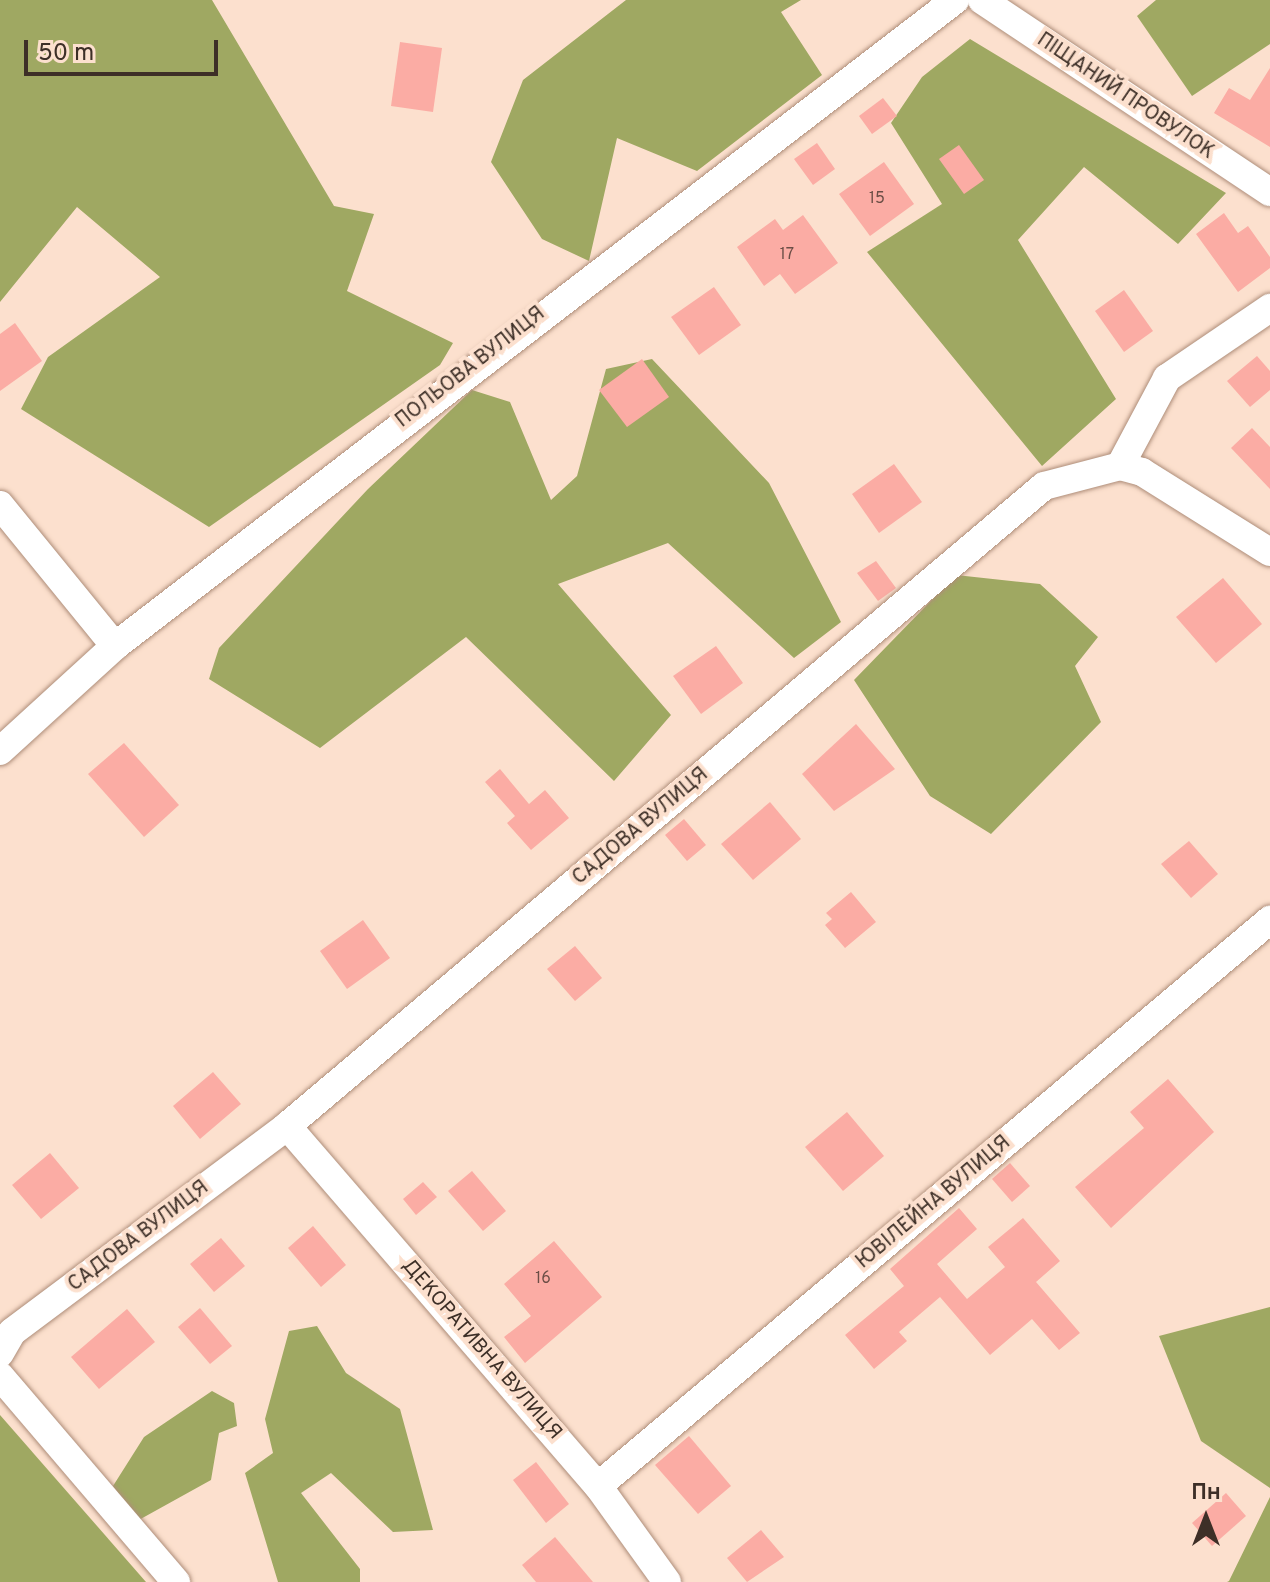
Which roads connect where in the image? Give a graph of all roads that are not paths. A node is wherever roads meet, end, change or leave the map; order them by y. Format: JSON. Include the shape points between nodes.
{"nodes":[{"id":1,"x":955,"y":0,"type":"edge"},
{"id":2,"x":982,"y":0,"type":"edge"},
{"id":3,"x":1270,"y":192,"type":"edge"},
{"id":4,"x":1270,"y":308,"type":"edge"},
{"id":5,"x":1120,"y":466,"type":"junction"},
{"id":6,"x":0,"y":505,"type":"edge"},
{"id":7,"x":1270,"y":552,"type":"edge"},
{"id":8,"x":115,"y":646,"type":"junction"},
{"id":9,"x":0,"y":751,"type":"edge"},
{"id":10,"x":1270,"y":920,"type":"edge"},
{"id":11,"x":287,"y":1126,"type":"junction"},
{"id":12,"x":4,"y":1336,"type":"edge"},
{"id":13,"x":0,"y":1376,"type":"edge"},
{"id":14,"x":598,"y":1486,"type":"junction"},
{"id":15,"x":176,"y":1582,"type":"edge"},
{"id":16,"x":667,"y":1582,"type":"edge"}],
"edges":[{"from":1,"to":8,"type":"street","name":"ПОЛЬОВА ВУЛИЦЯ"},
{"from":2,"to":3,"type":"street","name":"ПІЩАНИЙ ПРОВУЛОК"},
{"from":4,"to":5,"type":"street","via":[[1167,378]]},
{"from":5,"to":7,"type":"street","via":[[1142,472]]},
{"from":5,"to":11,"type":"street","name":"САДОВА ВУЛИЦЯ","via":[[1044,486]]},
{"from":6,"to":8,"type":"street"},
{"from":8,"to":9,"type":"street","name":"ПОЛЬОВА ВУЛИЦЯ"},
{"from":10,"to":14,"type":"street","name":"ЮВІЛЕЙНА ВУЛИЦЯ"},
{"from":11,"to":12,"type":"street","name":"САДОВА ВУЛИЦЯ"},
{"from":11,"to":14,"type":"street","name":"ДЕКОРАТИВНА ВУЛИЦЯ"},
{"from":13,"to":15,"type":"street"},
{"from":14,"to":16,"type":"street","name":"ДЕКОРАТИВНА ВУЛИЦЯ"}]}
